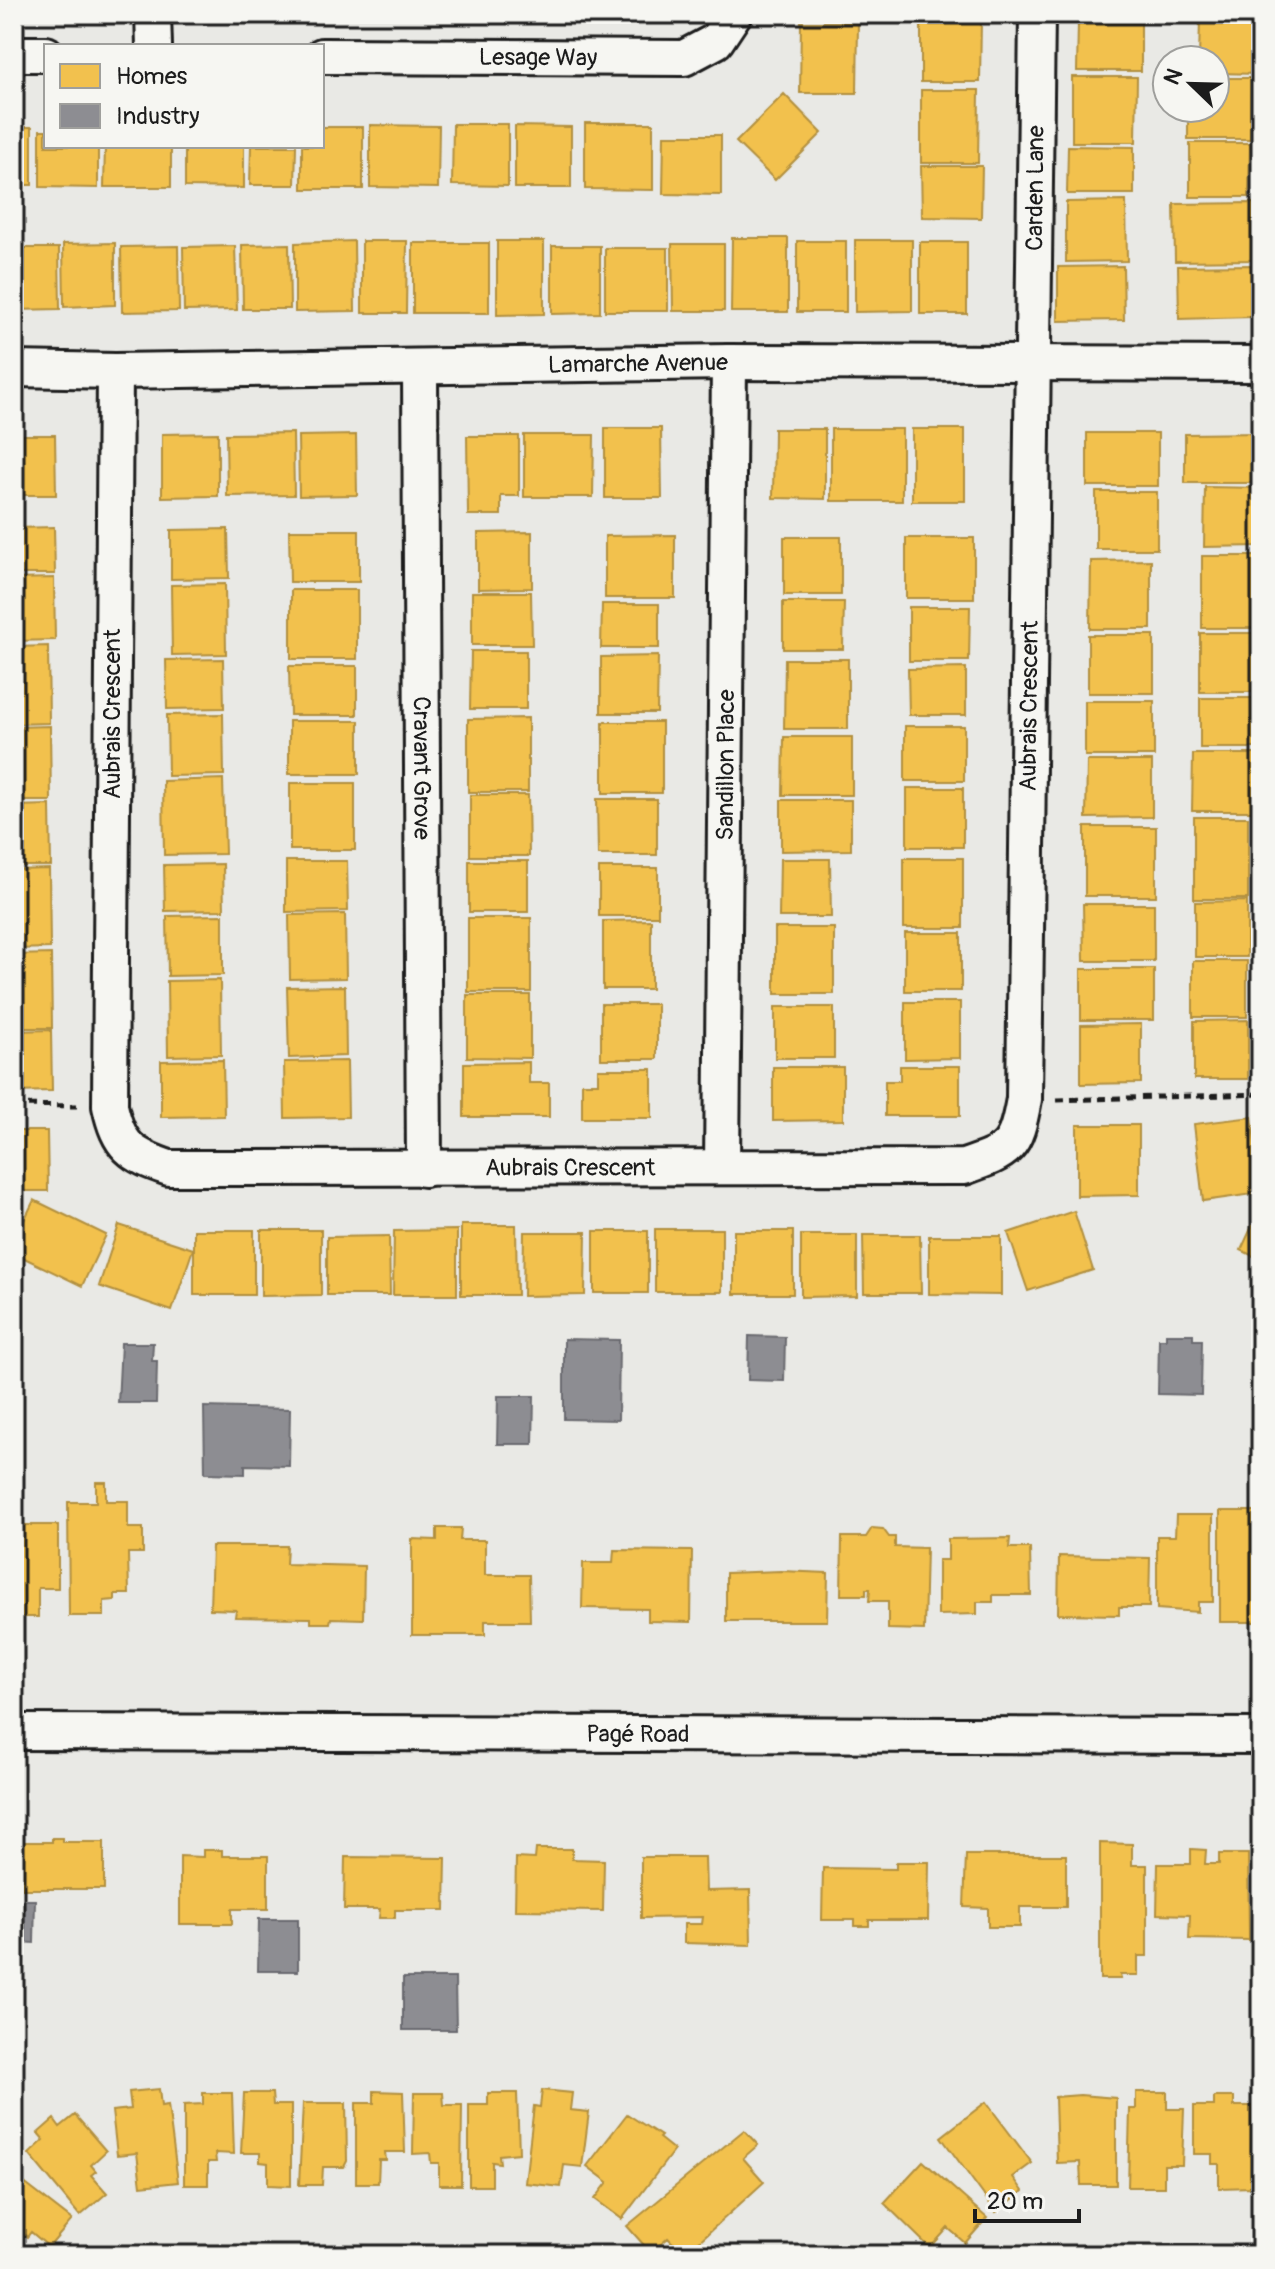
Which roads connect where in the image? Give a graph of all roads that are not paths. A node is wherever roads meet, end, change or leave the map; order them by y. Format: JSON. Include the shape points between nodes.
{"nodes":[{"id":1,"x":153,"y":14,"type":"edge"},
{"id":2,"x":734,"y":14,"type":"edge"},
{"id":3,"x":1037,"y":14,"type":"edge"},
{"id":4,"x":154,"y":44,"type":"edge"},
{"id":5,"x":14,"y":54,"type":"edge"},
{"id":6,"x":44,"y":54,"type":"edge"},
{"id":7,"x":324,"y":56,"type":"edge"},
{"id":8,"x":729,"y":362,"type":"junction"},
{"id":9,"x":1033,"y":363,"type":"junction"},
{"id":10,"x":1261,"y":364,"type":"edge"},
{"id":11,"x":420,"y":368,"type":"junction"},
{"id":12,"x":14,"y":369,"type":"edge"},
{"id":13,"x":115,"y":371,"type":"junction"},
{"id":14,"x":722,"y":1167,"type":"junction"},
{"id":15,"x":424,"y":1169,"type":"junction"},
{"id":16,"x":14,"y":1732,"type":"edge"},
{"id":17,"x":1261,"y":1736,"type":"edge"}],
"edges":[{"from":1,"to":4,"type":"street"},
{"from":2,"to":7,"type":"street","name":"Lesage Way","via":[[716,41],[684,58]]},
{"from":3,"to":9,"type":"street","name":"Carden Lane"},
{"from":5,"to":6,"type":"street"},
{"from":8,"to":9,"type":"street","name":"Lamarche Avenue"},
{"from":8,"to":11,"type":"street","name":"Lamarche Avenue"},
{"from":8,"to":14,"type":"street","name":"Sandillon Place"},
{"from":9,"to":10,"type":"street","name":"Lamarche Avenue"},
{"from":9,"to":14,"type":"street","name":"Aubrais Crescent","via":[[1024,1099],[1019,1128],[1004,1153],[964,1167]]},
{"from":11,"to":13,"type":"street","name":"Lamarche Avenue"},
{"from":11,"to":15,"type":"street","name":"Cravant Grove"},
{"from":12,"to":13,"type":"street","name":"Lamarche Avenue"},
{"from":13,"to":15,"type":"street","name":"Aubrais Crescent","via":[[110,1106],[115,1132],[136,1157],[169,1168]]},
{"from":14,"to":15,"type":"street","name":"Aubrais Crescent"},
{"from":16,"to":17,"type":"street","name":"Pagé Road"}]}
